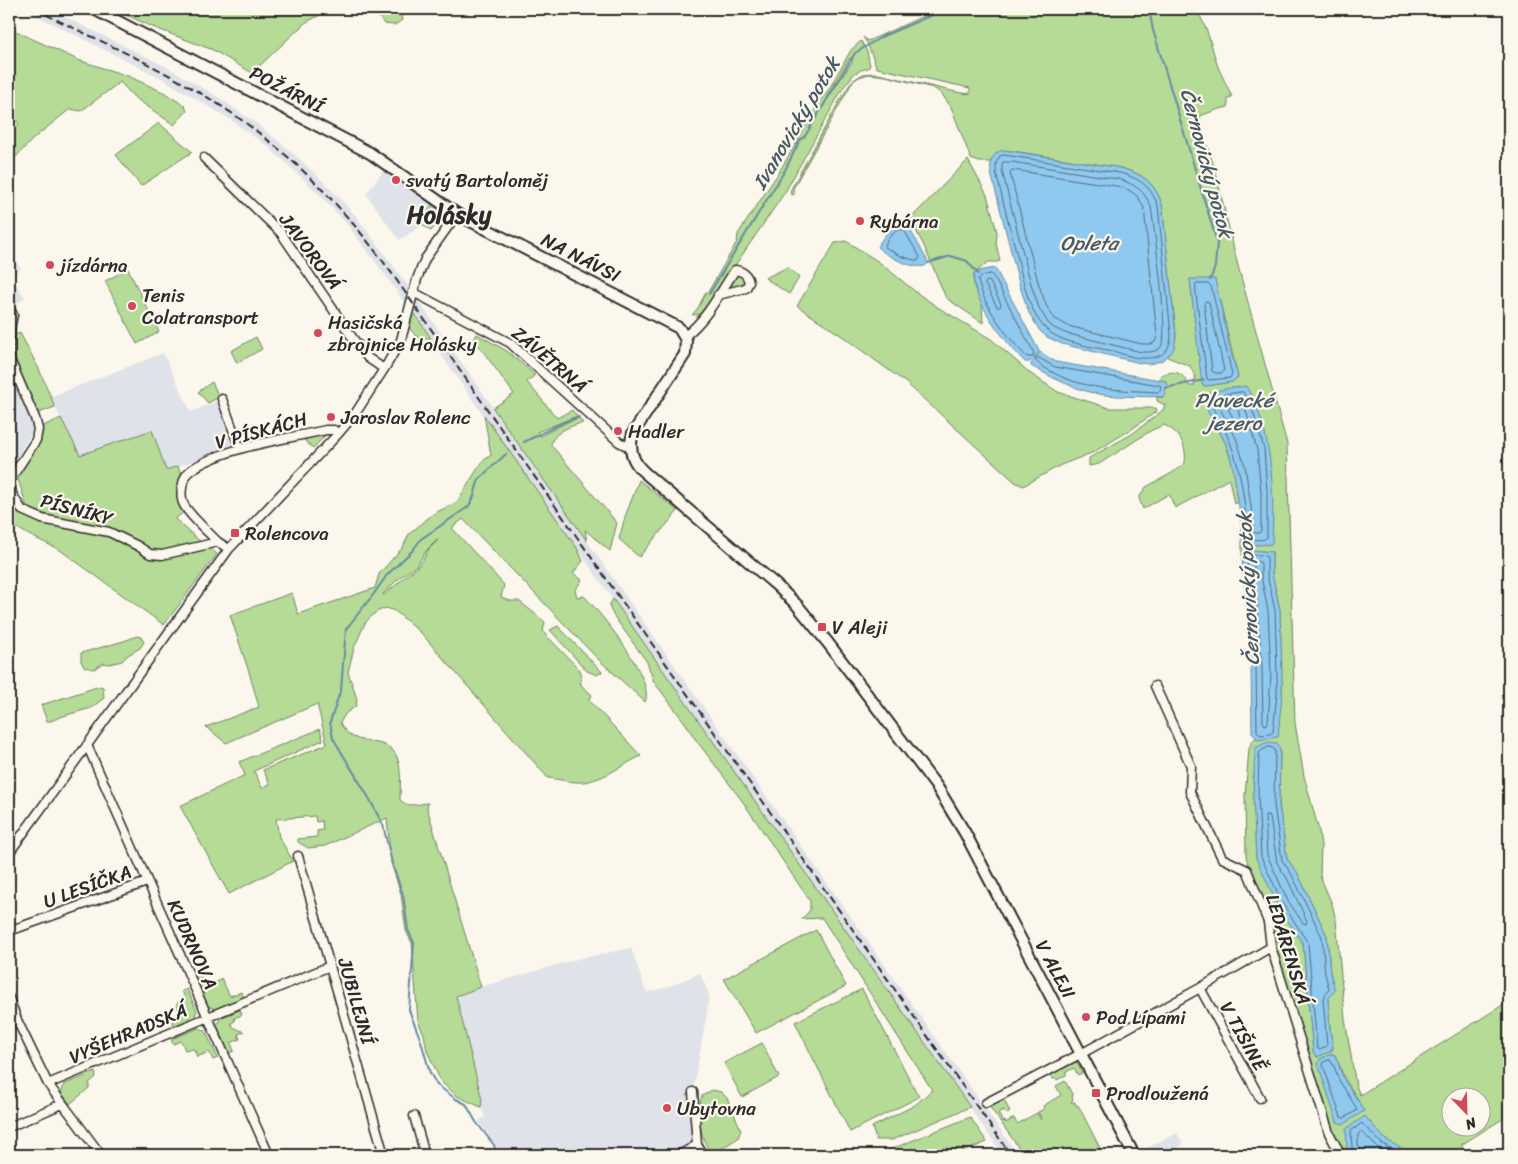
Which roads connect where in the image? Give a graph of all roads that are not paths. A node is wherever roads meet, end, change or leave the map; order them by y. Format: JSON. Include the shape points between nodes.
{"nodes":[{"id":1,"x":94,"y":9,"type":"edge"},
{"id":2,"x":204,"y":158,"type":"dead end"},
{"id":3,"x":457,"y":214,"type":"junction"},
{"id":4,"x":413,"y":292,"type":"junction"},
{"id":5,"x":718,"y":295,"type":"dead end"},
{"id":6,"x":10,"y":309,"type":"dead end"},
{"id":7,"x":685,"y":336,"type":"junction"},
{"id":8,"x":9,"y":345,"type":"edge"},
{"id":9,"x":9,"y":352,"type":"edge"},
{"id":10,"x":384,"y":369,"type":"junction"},
{"id":11,"x":222,"y":399,"type":"dead end"},
{"id":12,"x":338,"y":434,"type":"junction"},
{"id":13,"x":631,"y":448,"type":"junction"},
{"id":14,"x":240,"y":449,"type":"junction"},
{"id":15,"x":218,"y":542,"type":"junction"},
{"id":16,"x":229,"y":549,"type":"junction"},
{"id":17,"x":1155,"y":686,"type":"dead end"},
{"id":18,"x":87,"y":745,"type":"junction"},
{"id":19,"x":9,"y":853,"type":"edge"},
{"id":20,"x":298,"y":856,"type":"dead end"},
{"id":21,"x":147,"y":882,"type":"junction"},
{"id":22,"x":9,"y":931,"type":"edge"},
{"id":23,"x":1271,"y":947,"type":"junction"},
{"id":24,"x":330,"y":966,"type":"junction"},
{"id":25,"x":1200,"y":988,"type":"junction"},
{"id":26,"x":9,"y":998,"type":"edge"},
{"id":27,"x":208,"y":1018,"type":"junction"},
{"id":28,"x":1081,"y":1054,"type":"junction"},
{"id":29,"x":48,"y":1084,"type":"junction"},
{"id":30,"x":693,"y":1092,"type":"dead end"},
{"id":31,"x":1260,"y":1098,"type":"dead end"},
{"id":32,"x":986,"y":1103,"type":"dead end"},
{"id":33,"x":62,"y":1104,"type":"junction"},
{"id":34,"x":414,"y":1116,"type":"dead end"},
{"id":35,"x":9,"y":1127,"type":"edge"},
{"id":36,"x":697,"y":1145,"type":"junction"},
{"id":37,"x":101,"y":1155,"type":"edge"},
{"id":38,"x":269,"y":1155,"type":"edge"},
{"id":39,"x":384,"y":1155,"type":"edge"},
{"id":40,"x":425,"y":1155,"type":"edge"},
{"id":41,"x":679,"y":1155,"type":"edge"},
{"id":42,"x":703,"y":1155,"type":"edge"},
{"id":43,"x":1134,"y":1155,"type":"edge"},
{"id":44,"x":1341,"y":1155,"type":"edge"}],
"edges":[{"from":1,"to":3,"type":"street","name":"POŽÁRNÍ","via":[[370,152]]},
{"from":2,"to":10,"type":"street","name":"JAVOROVÁ","via":[[281,233],[354,340],[368,358]]},
{"from":3,"to":4,"type":"street","via":[[425,259]]},
{"from":3,"to":7,"type":"street","name":"NA NÁVSI","via":[[670,322]]},
{"from":4,"to":10,"type":"street","via":[[401,340]]},
{"from":4,"to":13,"type":"street","name":"ZÁVĚTRNÁ","via":[[510,343],[619,442]]},
{"from":5,"to":7,"type":"street","via":[[697,326]]},
{"from":6,"to":8,"type":"street","via":[[13,315]]},
{"from":7,"to":13,"type":"street","via":[[685,354],[635,430]]},
{"from":9,"to":15,"type":"street","name":"PÍSNÍKY","via":[[38,429],[36,440],[10,480],[12,494],[22,510],[42,519],[108,532],[150,554],[162,555]]},
{"from":10,"to":12,"type":"street"},
{"from":11,"to":14,"type":"street"},
{"from":12,"to":14,"type":"street","name":"V PÍSKÁCH","via":[[334,430],[326,430]]},
{"from":12,"to":16,"type":"street"},
{"from":13,"to":28,"type":"street","name":"V ALEJI","via":[[640,468],[797,605],[937,788],[965,833]]},
{"from":14,"to":15,"type":"street","name":"V PÍSKÁCH","via":[[189,471],[181,488],[183,504]]},
{"from":15,"to":16,"type":"street"},
{"from":16,"to":18,"type":"street"},
{"from":17,"to":23,"type":"street","name":"LEDÁRENSKÁ","via":[[1191,766],[1190,792],[1222,858],[1246,870],[1268,922]]},
{"from":18,"to":19,"type":"street"},
{"from":18,"to":21,"type":"street","name":"KUDRNOVA"},
{"from":20,"to":24,"type":"street","name":"JUBILEJNÍ"},
{"from":21,"to":22,"type":"street","name":"U LESÍČKA"},
{"from":21,"to":27,"type":"street","name":"KUDRNOVA"},
{"from":23,"to":25,"type":"street"},
{"from":23,"to":44,"type":"street","name":"LEDÁRENSKÁ","via":[[1329,1133]]},
{"from":24,"to":27,"type":"street","name":"VYŠEHRADSKÁ"},
{"from":24,"to":39,"type":"street","name":"JUBILEJNÍ"},
{"from":25,"to":28,"type":"street"},
{"from":25,"to":31,"type":"street","name":"V TIŠINĚ"},
{"from":26,"to":29,"type":"street"},
{"from":27,"to":29,"type":"street","name":"VYŠEHRADSKÁ"},
{"from":27,"to":38,"type":"street","name":"KUDRNOVA"},
{"from":28,"to":32,"type":"street"},
{"from":28,"to":43,"type":"street","name":"V ALEJI"},
{"from":29,"to":33,"type":"street"},
{"from":30,"to":36,"type":"street"},
{"from":33,"to":35,"type":"street"},
{"from":33,"to":37,"type":"street"},
{"from":34,"to":40,"type":"street"},
{"from":36,"to":41,"type":"street"},
{"from":36,"to":42,"type":"street"}]}
